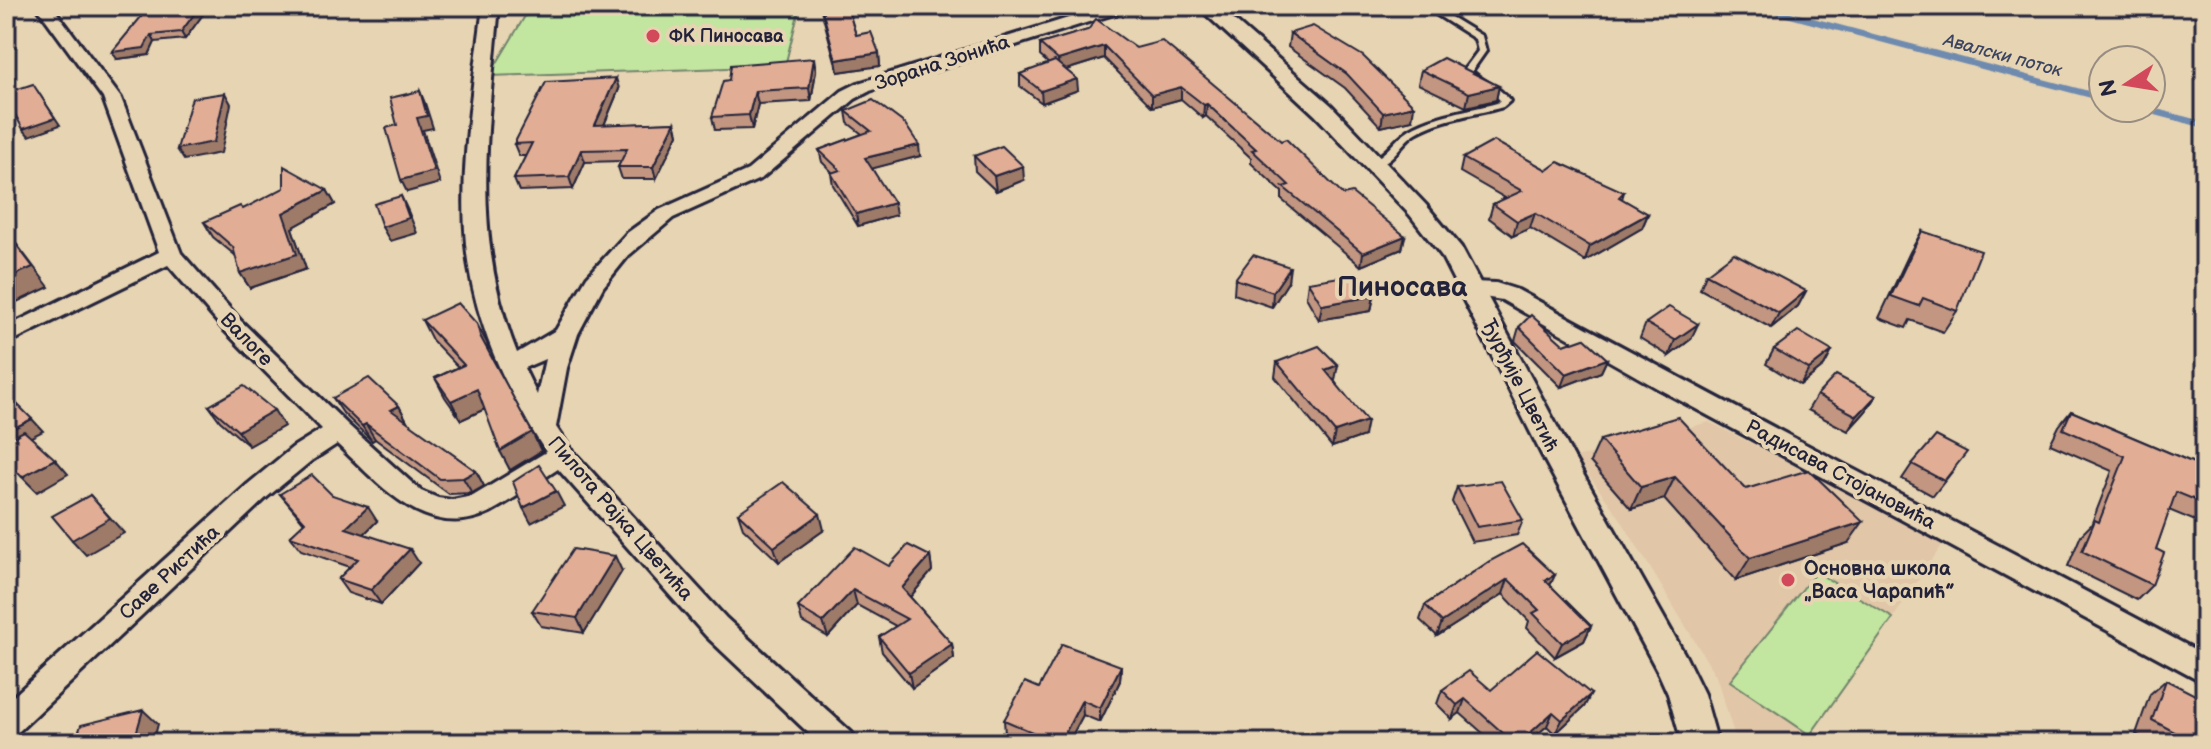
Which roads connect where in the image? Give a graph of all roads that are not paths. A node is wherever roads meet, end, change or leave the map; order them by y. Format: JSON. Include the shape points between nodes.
{"nodes":[{"id":1,"x":44,"y":6,"type":"edge"},
{"id":2,"x":491,"y":6,"type":"edge"},
{"id":3,"x":1124,"y":6,"type":"edge"},
{"id":4,"x":1207,"y":6,"type":"edge"},
{"id":5,"x":1427,"y":6,"type":"edge"},
{"id":6,"x":1374,"y":163,"type":"junction"},
{"id":7,"x":171,"y":255,"type":"junction"},
{"id":8,"x":1473,"y":289,"type":"junction"},
{"id":9,"x":565,"y":335,"type":"junction"},
{"id":10,"x":6,"y":336,"type":"edge"},
{"id":11,"x":509,"y":365,"type":"junction"},
{"id":12,"x":543,"y":428,"type":"junction"},
{"id":13,"x":339,"y":431,"type":"junction"},
{"id":14,"x":561,"y":455,"type":"junction"},
{"id":15,"x":2205,"y":670,"type":"edge"},
{"id":16,"x":6,"y":723,"type":"edge"},
{"id":17,"x":841,"y":743,"type":"edge"},
{"id":18,"x":1700,"y":743,"type":"edge"}],
"edges":[{"from":1,"to":7,"type":"street","name":"Валоге","via":[[112,98]]},
{"from":2,"to":11,"type":"street","name":"Пилота Рајка Цветића","via":[[475,207],[487,301]]},
{"from":3,"to":9,"type":"street","name":"Зорана Зонића","via":[[853,92],[753,176],[642,230],[599,278]]},
{"from":4,"to":6,"type":"street","name":"Ђурђије Цветић"},
{"from":5,"to":6,"type":"lane","via":[[1479,38],[1482,51],[1467,71],[1505,101],[1420,128],[1388,158]]},
{"from":6,"to":8,"type":"street","name":"Ђурђије Цветић","via":[[1437,232]]},
{"from":7,"to":10,"type":"street"},
{"from":7,"to":13,"type":"street","name":"Валоге","via":[[233,326]]},
{"from":8,"to":15,"type":"street","name":"Радисава Стојановића","via":[[1510,295]]},
{"from":8,"to":18,"type":"street","name":"Ђурђије Цветић","via":[[1673,666]]},
{"from":9,"to":11,"type":"street"},
{"from":9,"to":12,"type":"street","name":"Зорана Зонића"},
{"from":11,"to":12,"type":"street","name":"Пилота Рајка Цветића"},
{"from":12,"to":14,"type":"street","name":"Пилота Рајка Цветића"},
{"from":13,"to":14,"type":"street","name":"Валоге","via":[[412,498],[452,510],[479,505]]},
{"from":13,"to":16,"type":"street","name":"Саве Ристића","via":[[257,491]]},
{"from":14,"to":17,"type":"street","name":"Пилота Рајка Цветића","via":[[716,627]]}]}
